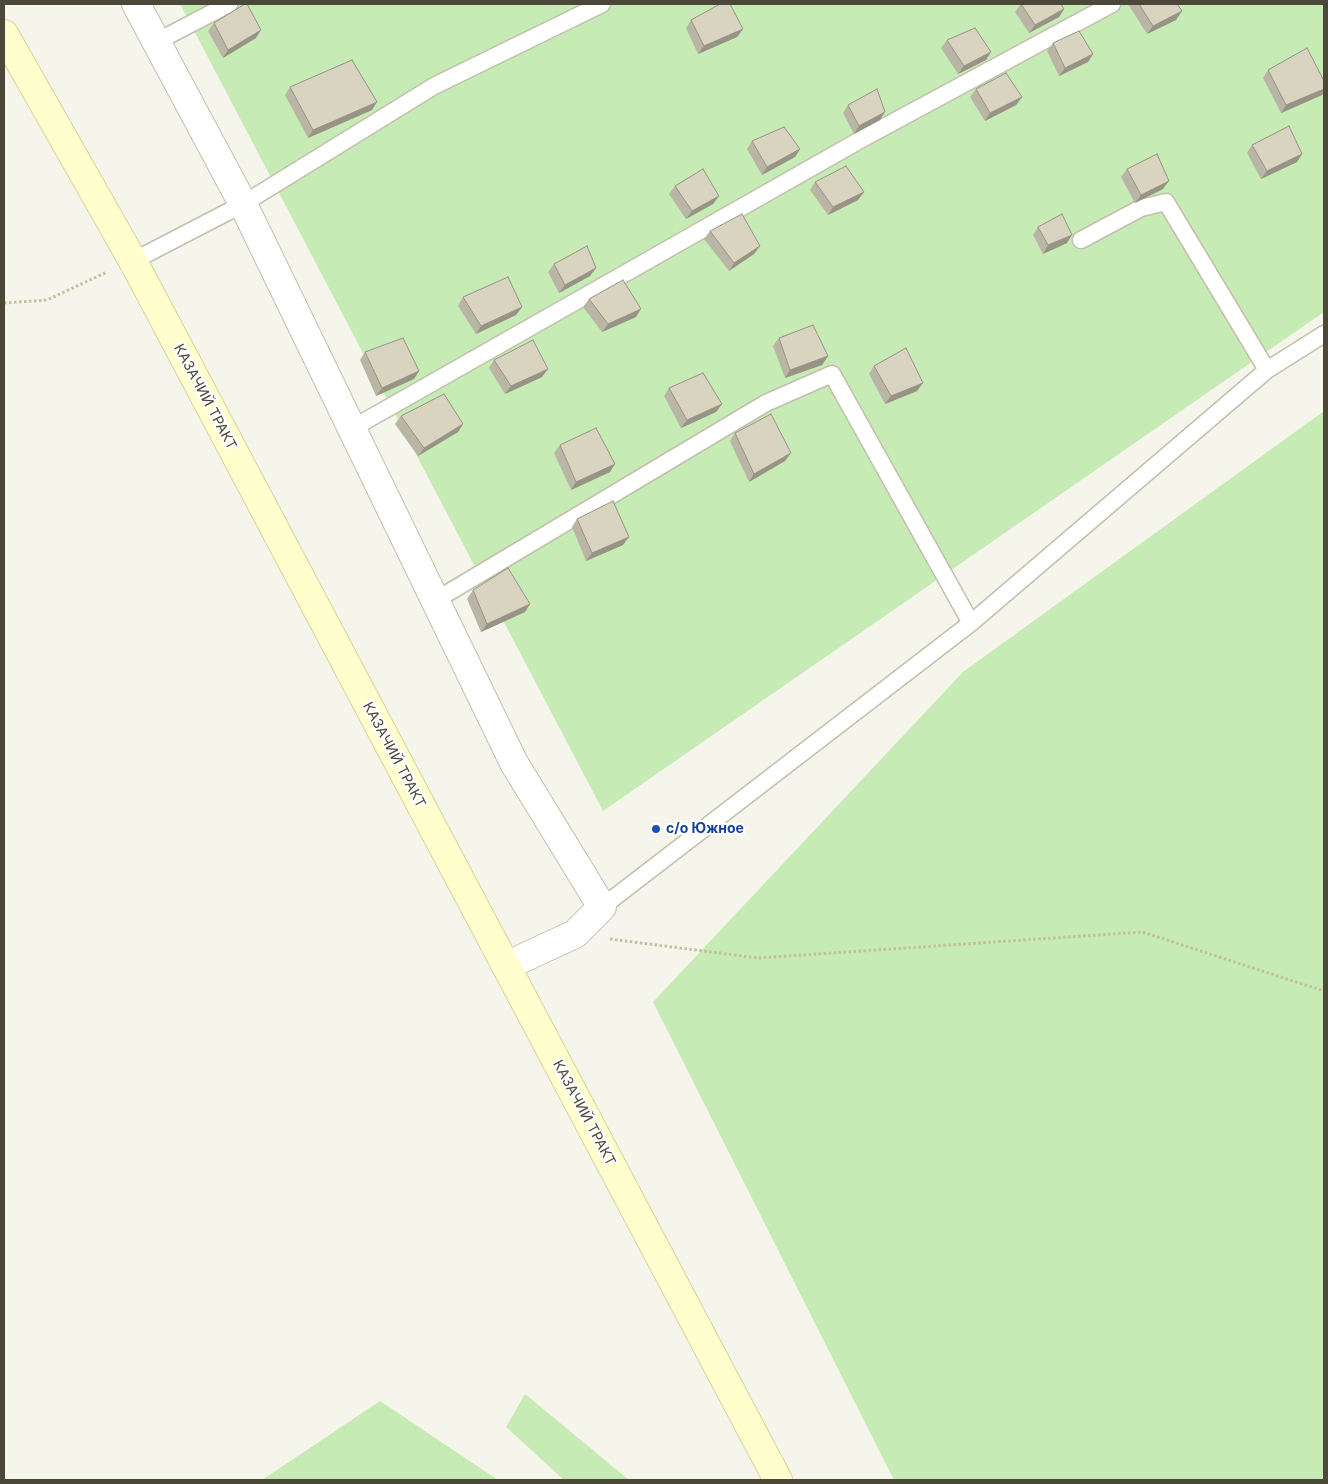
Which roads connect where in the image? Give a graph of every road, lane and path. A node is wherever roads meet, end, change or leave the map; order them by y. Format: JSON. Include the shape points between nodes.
{"nodes":[{"id":1,"x":136,"y":4,"type":"edge"},
{"id":2,"x":229,"y":4,"type":"edge"},
{"id":3,"x":602,"y":4,"type":"edge"},
{"id":4,"x":1112,"y":4,"type":"edge"},
{"id":5,"x":4,"y":34,"type":"edge"},
{"id":6,"x":156,"y":42,"type":"junction"},
{"id":7,"x":243,"y":204,"type":"junction"},
{"id":8,"x":1081,"y":240,"type":"dead end"},
{"id":9,"x":133,"y":260,"type":"junction"},
{"id":10,"x":4,"y":303,"type":"edge"},
{"id":11,"x":1324,"y":334,"type":"edge"},
{"id":12,"x":1267,"y":370,"type":"junction"},
{"id":13,"x":351,"y":429,"type":"junction"},
{"id":14,"x":436,"y":600,"type":"junction"},
{"id":15,"x":971,"y":623,"type":"junction"},
{"id":16,"x":602,"y":907,"type":"junction"},
{"id":17,"x":574,"y":934,"type":"junction"},
{"id":18,"x":506,"y":966,"type":"junction"},
{"id":19,"x":1324,"y":991,"type":"edge"},
{"id":20,"x":778,"y":1480,"type":"edge"}],
"edges":[{"from":1,"to":6,"type":"street"},
{"from":2,"to":6,"type":"lane"},
{"from":3,"to":7,"type":"lane","via":[[434,86]]},
{"from":4,"to":13,"type":"lane","via":[[860,140]]},
{"from":5,"to":9,"type":"main road","name":"КАЗАЧИЙ ТРАКТ"},
{"from":6,"to":7,"type":"street"},
{"from":7,"to":9,"type":"lane"},
{"from":7,"to":13,"type":"street"},
{"from":8,"to":12,"type":"lane","via":[[1141,208],[1166,202]]},
{"from":9,"to":10,"type":"path","via":[[47,300]]},
{"from":9,"to":18,"type":"main road","name":"КАЗАЧИЙ ТРАКТ"},
{"from":11,"to":12,"type":"lane"},
{"from":12,"to":15,"type":"lane"},
{"from":13,"to":14,"type":"street"},
{"from":14,"to":15,"type":"lane","via":[[766,403],[832,374]]},
{"from":14,"to":16,"type":"street","via":[[514,763]]},
{"from":15,"to":16,"type":"lane"},
{"from":16,"to":17,"type":"street"},
{"from":17,"to":18,"type":"street"},
{"from":17,"to":19,"type":"path","via":[[758,958],[1142,932]]},
{"from":18,"to":20,"type":"main road","name":"КАЗАЧИЙ ТРАКТ"}]}
